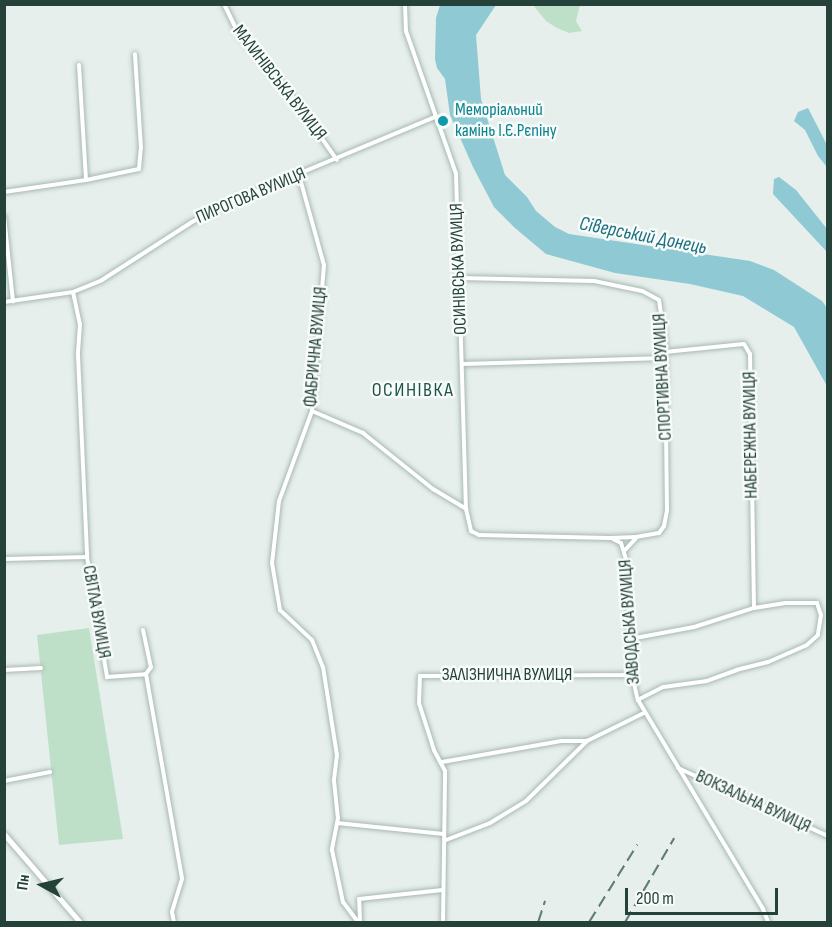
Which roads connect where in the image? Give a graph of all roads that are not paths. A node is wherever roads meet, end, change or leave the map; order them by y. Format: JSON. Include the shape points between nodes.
{"nodes":[{"id":1,"x":224,"y":4,"type":"edge"},
{"id":2,"x":405,"y":4,"type":"edge"},
{"id":3,"x":135,"y":54,"type":"dead end"},
{"id":4,"x":79,"y":65,"type":"dead end"},
{"id":5,"x":435,"y":117,"type":"junction"},
{"id":6,"x":337,"y":160,"type":"junction"},
{"id":7,"x":299,"y":175,"type":"junction"},
{"id":8,"x":86,"y":180,"type":"junction"},
{"id":9,"x":4,"y":192,"type":"edge"},
{"id":10,"x":4,"y":216,"type":"edge"},
{"id":11,"x":460,"y":278,"type":"junction"},
{"id":12,"x":73,"y":292,"type":"junction"},
{"id":13,"x":4,"y":302,"type":"edge"},
{"id":14,"x":13,"y":302,"type":"junction"},
{"id":15,"x":665,"y":352,"type":"junction"},
{"id":16,"x":665,"y":358,"type":"junction"},
{"id":17,"x":463,"y":364,"type":"junction"},
{"id":18,"x":312,"y":411,"type":"junction"},
{"id":19,"x":466,"y":509,"type":"junction"},
{"id":20,"x":479,"y":535,"type":"joint"},
{"id":21,"x":610,"y":537,"type":"junction"},
{"id":22,"x":636,"y":537,"type":"junction"},
{"id":23,"x":625,"y":550,"type":"junction"},
{"id":24,"x":87,"y":557,"type":"junction"},
{"id":25,"x":4,"y":560,"type":"edge"},
{"id":26,"x":754,"y":608,"type":"junction"},
{"id":27,"x":143,"y":630,"type":"dead end"},
{"id":28,"x":630,"y":639,"type":"junction"},
{"id":29,"x":41,"y":668,"type":"dead end"},
{"id":30,"x":4,"y":670,"type":"edge"},
{"id":31,"x":146,"y":674,"type":"junction"},
{"id":32,"x":632,"y":675,"type":"junction"},
{"id":33,"x":638,"y":700,"type":"junction"},
{"id":34,"x":644,"y":712,"type":"junction"},
{"id":35,"x":587,"y":741,"type":"junction"},
{"id":36,"x":442,"y":762,"type":"junction"},
{"id":37,"x":678,"y":768,"type":"junction"},
{"id":38,"x":50,"y":772,"type":"dead end"},
{"id":39,"x":4,"y":781,"type":"edge"},
{"id":40,"x":337,"y":823,"type":"junction"},
{"id":41,"x":4,"y":834,"type":"edge"},
{"id":42,"x":443,"y":834,"type":"junction"},
{"id":43,"x":828,"y":836,"type":"edge"},
{"id":44,"x":446,"y":840,"type":"junction"},
{"id":45,"x":443,"y":890,"type":"junction"},
{"id":46,"x":80,"y":922,"type":"edge"},
{"id":47,"x":174,"y":922,"type":"edge"},
{"id":48,"x":359,"y":922,"type":"edge"},
{"id":49,"x":443,"y":922,"type":"edge"},
{"id":50,"x":768,"y":922,"type":"edge"}],
"edges":[{"from":1,"to":6,"type":"street","name":"МАЛИНІВСЬКА ВУЛИЦЯ","via":[[237,33],[295,100]]},
{"from":2,"to":5,"type":"street","name":"ОСИНІВСЬКА ВУЛИЦЯ","via":[[406,31]]},
{"from":3,"to":8,"type":"street","via":[[141,165],[132,172]]},
{"from":4,"to":8,"type":"street"},
{"from":5,"to":6,"type":"street","name":"ПИРОГОВА ВУЛИЦЯ"},
{"from":5,"to":11,"type":"street","name":"ОСИНІВСЬКА ВУЛИЦЯ","via":[[456,174]]},
{"from":6,"to":7,"type":"street","name":"ПИРОГОВА ВУЛИЦЯ"},
{"from":7,"to":12,"type":"street","name":"ПИРОГОВА ВУЛИЦЯ","via":[[226,204],[124,268]]},
{"from":7,"to":18,"type":"street","name":"ФАБРИЧНА ВУЛИЦЯ","via":[[324,265]]},
{"from":8,"to":9,"type":"street"},
{"from":10,"to":14,"type":"street"},
{"from":11,"to":15,"type":"street","name":"СПОРТИВНА ВУЛИЦЯ","via":[[594,281],[642,291],[659,300]]},
{"from":11,"to":17,"type":"street","name":"ОСИНІВСЬКА ВУЛИЦЯ"},
{"from":12,"to":14,"type":"street","name":"ПИРОГОВА ВУЛИЦЯ"},
{"from":12,"to":24,"type":"street","name":"СВІТЛА ВУЛИЦЯ","via":[[80,324]]},
{"from":13,"to":14,"type":"street","name":"ПИРОГОВА ВУЛИЦЯ"},
{"from":15,"to":16,"type":"street","name":"СПОРТИВНА ВУЛИЦЯ"},
{"from":15,"to":26,"type":"street","name":"НАБЕРЕЖНА ВУЛИЦЯ","via":[[744,344],[750,354]]},
{"from":16,"to":17,"type":"street"},
{"from":16,"to":22,"type":"street","name":"СПОРТИВНА ВУЛИЦЯ","via":[[665,520],[659,532]]},
{"from":17,"to":19,"type":"street","name":"ОСИНІВСЬКА ВУЛИЦЯ"},
{"from":18,"to":19,"type":"street","via":[[363,433]]},
{"from":18,"to":40,"type":"street","name":"ФАБРИЧНА ВУЛИЦЯ","via":[[279,501],[272,563],[280,610],[312,640],[323,667],[337,755]]},
{"from":19,"to":20,"type":"street","name":"ОСИНІВСЬКА ВУЛИЦЯ","via":[[471,531]]},
{"from":20,"to":21,"type":"street","name":"СПОРТИВНА ВУЛИЦЯ"},
{"from":21,"to":22,"type":"street","name":"СПОРТИВНА ВУЛИЦЯ"},
{"from":21,"to":23,"type":"street","name":"ЗАВОДСЬКА ВУЛИЦЯ"},
{"from":22,"to":23,"type":"street"},
{"from":23,"to":28,"type":"street","name":"ЗАВОДСЬКА ВУЛИЦЯ"},
{"from":24,"to":25,"type":"street"},
{"from":24,"to":31,"type":"street","name":"СВІТЛА ВУЛИЦЯ","via":[[107,677]]},
{"from":26,"to":28,"type":"street","via":[[694,627]]},
{"from":26,"to":33,"type":"street","via":[[817,603],[821,615],[818,635],[807,645],[768,662],[707,681],[663,687]]},
{"from":27,"to":31,"type":"street","via":[[151,667]]},
{"from":28,"to":32,"type":"street","name":"ЗАВОДСЬКА ВУЛИЦЯ"},
{"from":29,"to":30,"type":"street"},
{"from":31,"to":47,"type":"street","via":[[182,879],[172,912]]},
{"from":32,"to":33,"type":"street","name":"ЗАВОДСЬКА ВУЛИЦЯ"},
{"from":32,"to":36,"type":"street","name":"ЗАЛІЗНИЧНА ВУЛИЦЯ","via":[[422,675],[418,682],[419,704],[434,750]]},
{"from":33,"to":34,"type":"street","name":"ЗАВОДСЬКА ВУЛИЦЯ"},
{"from":34,"to":35,"type":"street"},
{"from":34,"to":37,"type":"street","name":"ВОКЗАЛЬНА ВУЛИЦЯ"},
{"from":35,"to":36,"type":"street","via":[[561,741]]},
{"from":35,"to":44,"type":"street","via":[[526,801],[490,824]]},
{"from":36,"to":42,"type":"street","name":"ЗАЛІЗНИЧНА ВУЛИЦЯ","via":[[446,811]]},
{"from":37,"to":43,"type":"street","name":"ВОКЗАЛЬНА ВУЛИЦЯ"},
{"from":37,"to":50,"type":"street","name":"ВОКЗАЛЬНА ВУЛИЦЯ"},
{"from":38,"to":39,"type":"street"},
{"from":40,"to":42,"type":"street"},
{"from":40,"to":48,"type":"street","name":"ФАБРИЧНА ВУЛИЦЯ","via":[[332,850],[343,902]]},
{"from":41,"to":46,"type":"street"},
{"from":42,"to":44,"type":"street"},
{"from":44,"to":45,"type":"street"},
{"from":45,"to":48,"type":"street","via":[[359,899]]},
{"from":45,"to":49,"type":"street"}]}
